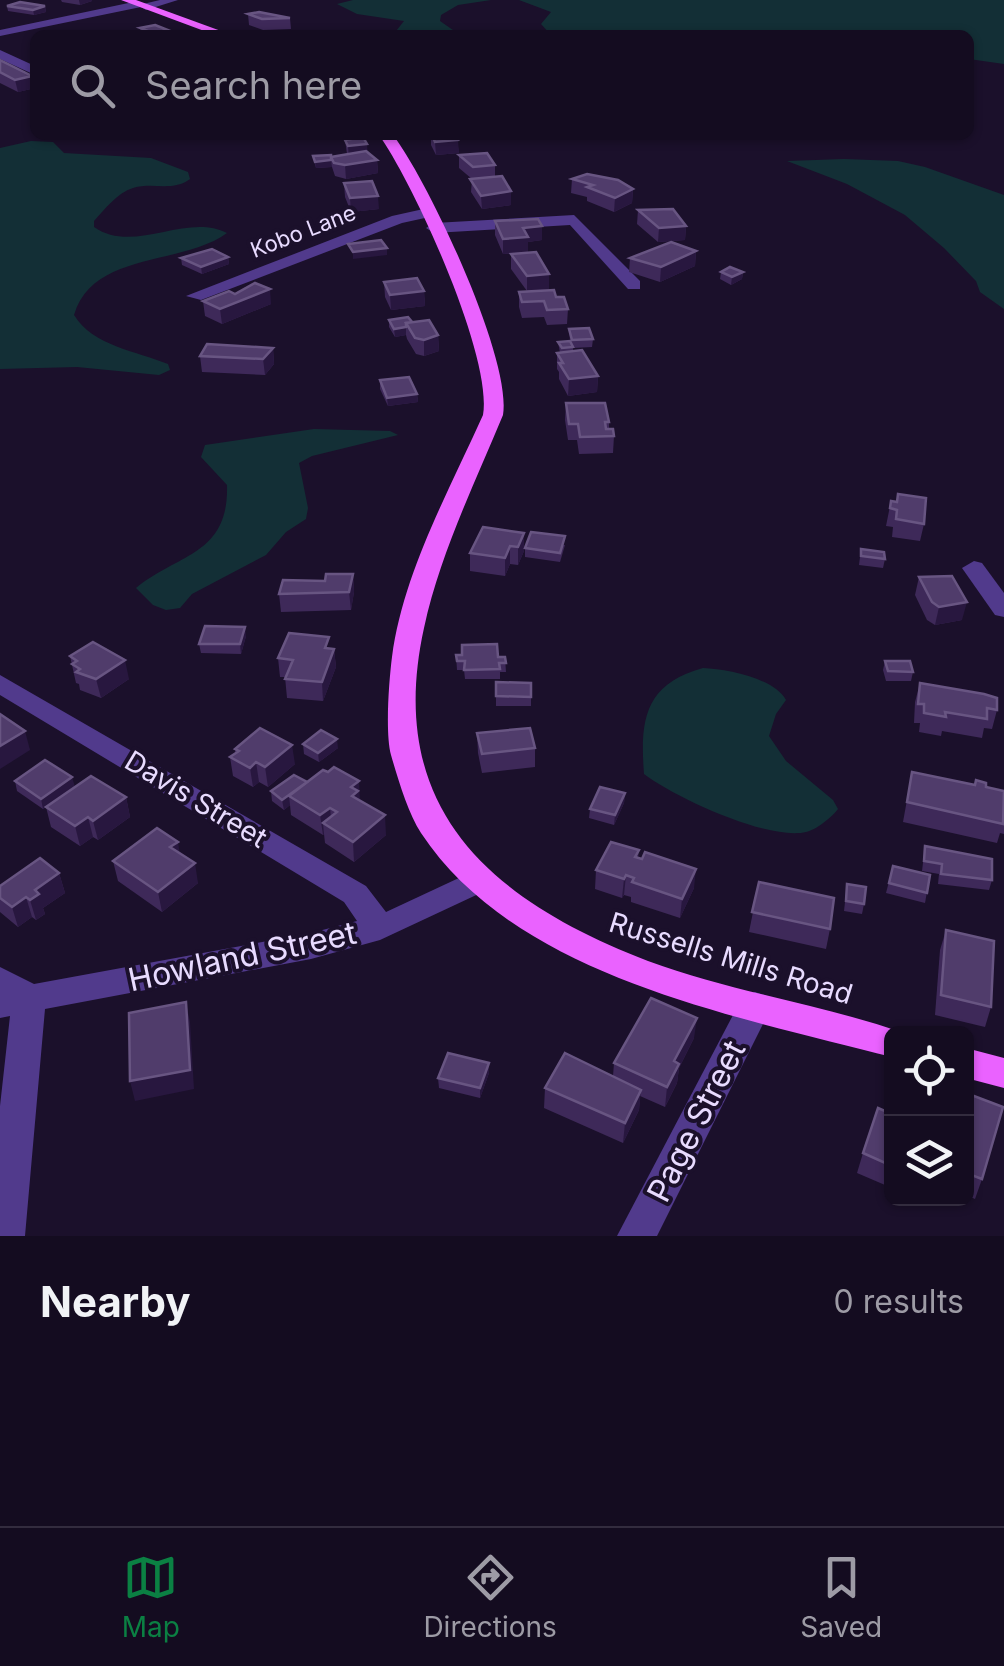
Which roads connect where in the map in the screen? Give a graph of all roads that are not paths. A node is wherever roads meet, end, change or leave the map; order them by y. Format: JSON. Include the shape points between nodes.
{"nodes":[{"id":1,"x":173,"y":0,"type":"edge"},
{"id":2,"x":137,"y":4,"type":"edge"},
{"id":3,"x":0,"y":19,"type":"edge"},
{"id":4,"x":36,"y":26,"type":"junction"},
{"id":5,"x":212,"y":30,"type":"edge"},
{"id":6,"x":0,"y":33,"type":"edge"},
{"id":7,"x":0,"y":54,"type":"edge"},
{"id":8,"x":30,"y":69,"type":"edge"},
{"id":9,"x":390,"y":140,"type":"edge"},
{"id":10,"x":431,"y":221,"type":"junction"},
{"id":11,"x":634,"y":286,"type":"dead end"},
{"id":12,"x":196,"y":296,"type":"dead end"},
{"id":13,"x":974,"y":568,"type":"dead end"},
{"id":14,"x":1004,"y":610,"type":"edge"},
{"id":15,"x":0,"y":682,"type":"edge"},
{"id":16,"x":476,"y":882,"type":"junction"},
{"id":17,"x":380,"y":928,"type":"junction"},
{"id":18,"x":10,"y":994,"type":"edge"},
{"id":19,"x":755,"y":1006,"type":"junction"},
{"id":20,"x":884,"y":1040,"type":"edge"},
{"id":21,"x":974,"y":1065,"type":"edge"},
{"id":22,"x":1004,"y":1073,"type":"edge"},
{"id":23,"x":4,"y":1236,"type":"edge"},
{"id":24,"x":637,"y":1236,"type":"edge"}],
"edges":[{"from":1,"to":2,"type":"street"},
{"from":2,"to":4,"type":"street"},
{"from":2,"to":5,"type":"main road"},
{"from":3,"to":4,"type":"street"},
{"from":4,"to":6,"type":"street"},
{"from":7,"to":8,"type":"street"},
{"from":9,"to":10,"type":"main road","name":"Russells Mills Road"},
{"from":10,"to":11,"type":"street","name":"Kobo Lane","via":[[574,220]]},
{"from":10,"to":12,"type":"street","name":"Kobo Lane","via":[[398,218]]},
{"from":10,"to":16,"type":"main road","name":"Russells Mills Road","via":[[486,359],[496,404],[414,617],[400,720],[419,800],[440,840]]},
{"from":13,"to":14,"type":"street"},
{"from":15,"to":17,"type":"street","name":"Davis Street","via":[[355,894]]},
{"from":16,"to":17,"type":"street","name":"Howland Street"},
{"from":16,"to":19,"type":"main road","name":"Russells Mills Road","via":[[523,917],[584,948]]},
{"from":17,"to":18,"type":"street","name":"Howland Street","via":[[311,946]]},
{"from":18,"to":23,"type":"street"},
{"from":19,"to":20,"type":"main road","name":"Russells Mills Road"},
{"from":19,"to":24,"type":"street","name":"Page Street"},
{"from":21,"to":22,"type":"main road"}]}
